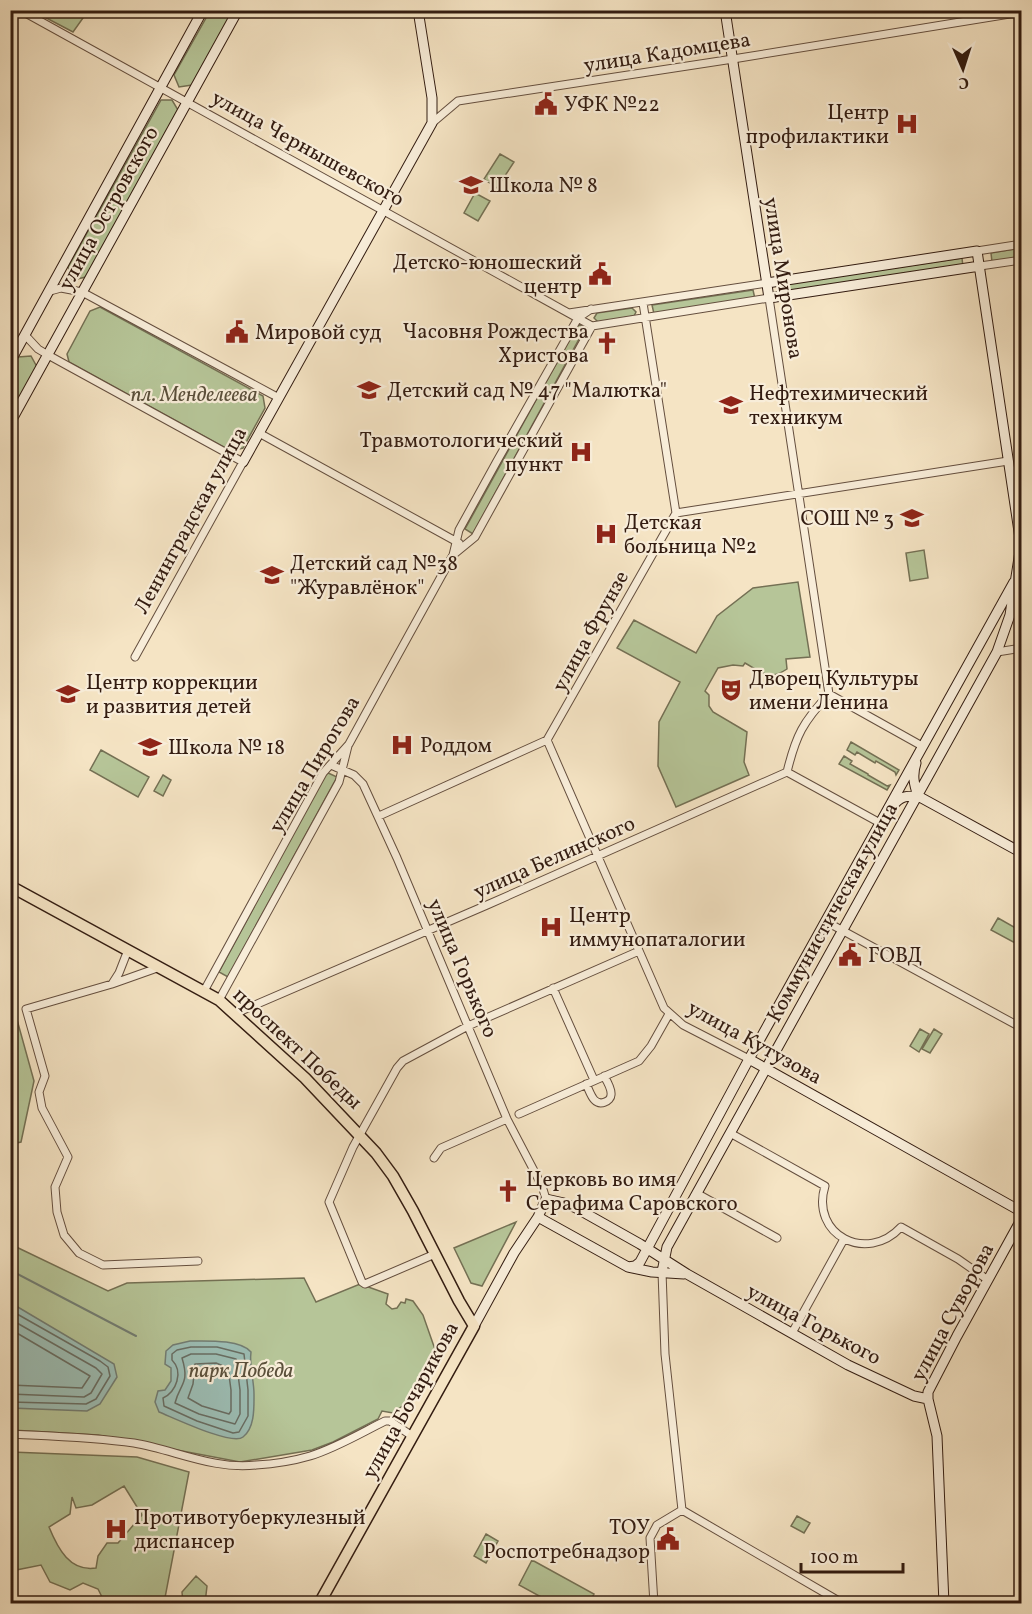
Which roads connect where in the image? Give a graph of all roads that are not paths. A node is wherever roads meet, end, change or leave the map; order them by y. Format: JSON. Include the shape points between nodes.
{"nodes":[{"id":1,"x":20,"y":10,"type":"edge"},
{"id":2,"x":203,"y":10,"type":"edge"},
{"id":3,"x":238,"y":10,"type":"edge"},
{"id":4,"x":418,"y":10,"type":"edge"},
{"id":5,"x":725,"y":10,"type":"edge"},
{"id":6,"x":1022,"y":12,"type":"edge"},
{"id":7,"x":733,"y":59,"type":"junction"},
{"id":8,"x":162,"y":88,"type":"junction"},
{"id":9,"x":187,"y":102,"type":"junction"},
{"id":10,"x":432,"y":123,"type":"junction"},
{"id":11,"x":383,"y":210,"type":"junction"},
{"id":12,"x":1022,"y":244,"type":"edge"},
{"id":13,"x":977,"y":251,"type":"junction"},
{"id":14,"x":1022,"y":260,"type":"edge"},
{"id":15,"x":980,"y":266,"type":"junction"},
{"id":16,"x":767,"y":283,"type":"junction"},
{"id":17,"x":50,"y":291,"type":"junction"},
{"id":18,"x":82,"y":292,"type":"junction"},
{"id":19,"x":769,"y":298,"type":"junction"},
{"id":20,"x":643,"y":303,"type":"junction"},
{"id":21,"x":591,"y":309,"type":"junction"},
{"id":22,"x":569,"y":313,"type":"junction"},
{"id":23,"x":578,"y":318,"type":"junction"},
{"id":24,"x":646,"y":319,"type":"junction"},
{"id":25,"x":592,"y":327,"type":"junction"},
{"id":26,"x":25,"y":335,"type":"junction"},
{"id":27,"x":48,"y":355,"type":"junction"},
{"id":28,"x":10,"y":362,"type":"edge"},
{"id":29,"x":279,"y":398,"type":"junction"},
{"id":30,"x":10,"y":423,"type":"edge"},
{"id":31,"x":260,"y":433,"type":"junction"},
{"id":32,"x":1008,"y":461,"type":"junction"},
{"id":33,"x":243,"y":462,"type":"junction"},
{"id":34,"x":799,"y":494,"type":"junction"},
{"id":35,"x":676,"y":513,"type":"junction"},
{"id":36,"x":456,"y":542,"type":"junction"},
{"id":37,"x":465,"y":546,"type":"junction"},
{"id":38,"x":1021,"y":546,"type":"edge"},
{"id":39,"x":453,"y":555,"type":"junction"},
{"id":40,"x":1017,"y":577,"type":"junction"},
{"id":41,"x":979,"y":645,"type":"junction"},
{"id":42,"x":1022,"y":648,"type":"edge"},
{"id":43,"x":997,"y":652,"type":"junction"},
{"id":44,"x":135,"y":657,"type":"dead end"},
{"id":45,"x":829,"y":694,"type":"junction"},
{"id":46,"x":548,"y":740,"type":"junction"},
{"id":47,"x":349,"y":744,"type":"junction"},
{"id":48,"x":922,"y":746,"type":"junction"},
{"id":49,"x":331,"y":765,"type":"junction"},
{"id":50,"x":342,"y":770,"type":"junction"},
{"id":51,"x":788,"y":772,"type":"junction"},
{"id":52,"x":918,"y":796,"type":"junction"},
{"id":53,"x":379,"y":816,"type":"junction"},
{"id":54,"x":880,"y":823,"type":"junction"},
{"id":55,"x":1022,"y":853,"type":"edge"},
{"id":56,"x":597,"y":856,"type":"junction"},
{"id":57,"x":10,"y":886,"type":"edge"},
{"id":58,"x":825,"y":921,"type":"junction"},
{"id":59,"x":427,"y":931,"type":"junction"},
{"id":60,"x":843,"y":931,"type":"junction"},
{"id":61,"x":128,"y":950,"type":"junction"},
{"id":62,"x":639,"y":951,"type":"junction"},
{"id":63,"x":160,"y":967,"type":"junction"},
{"id":64,"x":112,"y":984,"type":"junction"},
{"id":65,"x":553,"y":988,"type":"junction"},
{"id":66,"x":204,"y":991,"type":"junction"},
{"id":67,"x":219,"y":1000,"type":"junction"},
{"id":68,"x":234,"y":1014,"type":"junction"},
{"id":69,"x":669,"y":1014,"type":"junction"},
{"id":70,"x":468,"y":1026,"type":"junction"},
{"id":71,"x":1022,"y":1028,"type":"edge"},
{"id":72,"x":748,"y":1059,"type":"junction"},
{"id":73,"x":765,"y":1068,"type":"junction"},
{"id":74,"x":604,"y":1076,"type":"junction"},
{"id":75,"x":594,"y":1080,"type":"junction"},
{"id":76,"x":586,"y":1084,"type":"junction"},
{"id":77,"x":519,"y":1114,"type":"dead end"},
{"id":78,"x":507,"y":1119,"type":"junction"},
{"id":79,"x":730,"y":1133,"type":"junction"},
{"id":80,"x":360,"y":1135,"type":"junction"},
{"id":81,"x":434,"y":1158,"type":"dead end"},
{"id":82,"x":698,"y":1194,"type":"junction"},
{"id":83,"x":546,"y":1199,"type":"junction"},
{"id":84,"x":1022,"y":1212,"type":"edge"},
{"id":85,"x":538,"y":1217,"type":"junction"},
{"id":86,"x":1022,"y":1218,"type":"edge"},
{"id":87,"x":777,"y":1238,"type":"dead end"},
{"id":88,"x":844,"y":1239,"type":"junction"},
{"id":89,"x":647,"y":1248,"type":"junction"},
{"id":90,"x":435,"y":1254,"type":"junction"},
{"id":91,"x":664,"y":1259,"type":"junction"},
{"id":92,"x":198,"y":1261,"type":"dead end"},
{"id":93,"x":628,"y":1267,"type":"junction"},
{"id":94,"x":657,"y":1272,"type":"junction"},
{"id":95,"x":687,"y":1274,"type":"junction"},
{"id":96,"x":988,"y":1280,"type":"junction"},
{"id":97,"x":474,"y":1326,"type":"junction"},
{"id":98,"x":792,"y":1333,"type":"junction"},
{"id":99,"x":928,"y":1399,"type":"junction"},
{"id":100,"x":10,"y":1434,"type":"edge"},
{"id":101,"x":412,"y":1436,"type":"junction"},
{"id":102,"x":682,"y":1510,"type":"junction"},
{"id":103,"x":319,"y":1604,"type":"edge"},
{"id":104,"x":654,"y":1604,"type":"edge"},
{"id":105,"x":844,"y":1604,"type":"edge"},
{"id":106,"x":944,"y":1604,"type":"edge"}],
"edges":[{"from":1,"to":8,"type":"street","name":"улица Чернышевского"},
{"from":2,"to":8,"type":"main road","name":"улица Островского"},
{"from":3,"to":9,"type":"main road","name":"улица Островского"},
{"from":4,"to":10,"type":"main road","via":[[432,98]]},
{"from":5,"to":7,"type":"main road","name":"улица Миронова"},
{"from":6,"to":7,"type":"street","name":"улица Кадомцева"},
{"from":7,"to":10,"type":"street","name":"улица Кадомцева","via":[[458,101]]},
{"from":7,"to":16,"type":"main road","name":"улица Миронова"},
{"from":8,"to":9,"type":"street","name":"улица Чернышевского"},
{"from":8,"to":17,"type":"main road","name":"улица Островского"},
{"from":9,"to":11,"type":"street","name":"улица Чернышевского"},
{"from":9,"to":18,"type":"main road","name":"улица Островского"},
{"from":10,"to":11,"type":"main road","name":"Ленинградская улица"},
{"from":11,"to":22,"type":"street","name":"улица Чернышевского"},
{"from":11,"to":29,"type":"main road","name":"Ленинградская улица"},
{"from":12,"to":13,"type":"street"},
{"from":13,"to":15,"type":"main road","name":"Коммунистическая улица"},
{"from":13,"to":16,"type":"main road"},
{"from":14,"to":15,"type":"street"},
{"from":15,"to":19,"type":"main road"},
{"from":15,"to":32,"type":"main road","name":"Коммунистическая улица"},
{"from":16,"to":19,"type":"main road","name":"улица Миронова"},
{"from":16,"to":20,"type":"street"},
{"from":17,"to":18,"type":"street","via":[[61,288]]},
{"from":17,"to":26,"type":"main road","name":"улица Островского"},
{"from":18,"to":27,"type":"main road","name":"улица Островского"},
{"from":18,"to":29,"type":"street"},
{"from":19,"to":24,"type":"street"},
{"from":19,"to":34,"type":"street","name":"улица Миронова"},
{"from":20,"to":21,"type":"street"},
{"from":20,"to":24,"type":"street"},
{"from":21,"to":22,"type":"street"},
{"from":21,"to":23,"type":"street"},
{"from":22,"to":23,"type":"street","name":"улица Чернышевского"},
{"from":23,"to":25,"type":"street","name":"улица Чернышевского"},
{"from":23,"to":36,"type":"street","name":"улица Пирогова","via":[[491,470]]},
{"from":24,"to":25,"type":"street"},
{"from":24,"to":35,"type":"street"},
{"from":25,"to":37,"type":"street","name":"улица Пирогова","via":[[475,537]]},
{"from":26,"to":27,"type":"street"},
{"from":26,"to":28,"type":"main road","name":"улица Островского"},
{"from":27,"to":30,"type":"main road","name":"улица Островского"},
{"from":27,"to":33,"type":"street"},
{"from":29,"to":31,"type":"main road","name":"Ленинградская улица"},
{"from":31,"to":33,"type":"main road","name":"Ленинградская улица"},
{"from":31,"to":36,"type":"street"},
{"from":32,"to":34,"type":"street"},
{"from":32,"to":38,"type":"main road","name":"Коммунистическая улица"},
{"from":33,"to":44,"type":"street","name":"Ленинградская улица"},
{"from":34,"to":35,"type":"street"},
{"from":34,"to":45,"type":"street","name":"улица Миронова"},
{"from":35,"to":46,"type":"street","name":"улица Фрунзе"},
{"from":36,"to":37,"type":"street"},
{"from":36,"to":39,"type":"street","name":"улица Пирогова"},
{"from":37,"to":39,"type":"street","name":"улица Пирогова"},
{"from":38,"to":40,"type":"main road","name":"Коммунистическая улица"},
{"from":39,"to":47,"type":"street","name":"улица Пирогова"},
{"from":40,"to":41,"type":"main road","name":"Коммунистическая улица"},
{"from":40,"to":43,"type":"main road","name":"Коммунистическая улица","via":[[1011,615]]},
{"from":41,"to":43,"type":"main road"},
{"from":41,"to":48,"type":"main road","name":"Коммунистическая улица"},
{"from":42,"to":43,"type":"street"},
{"from":43,"to":52,"type":"main road","name":"Коммунистическая улица"},
{"from":45,"to":48,"type":"street"},
{"from":45,"to":51,"type":"street","via":[[801,728]]},
{"from":46,"to":53,"type":"street"},
{"from":46,"to":56,"type":"street","name":"улица Кутузова"},
{"from":47,"to":49,"type":"street","name":"улица Пирогова"},
{"from":47,"to":50,"type":"street","name":"улица Пирогова"},
{"from":48,"to":52,"type":"main road","via":[[914,771]]},
{"from":48,"to":54,"type":"main road","name":"Коммунистическая улица"},
{"from":49,"to":50,"type":"street","name":"улица Горького"},
{"from":49,"to":66,"type":"street","name":"улица Пирогова","via":[[323,773]]},
{"from":50,"to":53,"type":"street","name":"улица Горького","via":[[363,784]]},
{"from":50,"to":67,"type":"street","name":"улица Пирогова","via":[[339,782]]},
{"from":51,"to":54,"type":"street"},
{"from":51,"to":56,"type":"street","name":"улица Белинского"},
{"from":52,"to":54,"type":"main road","via":[[897,800]]},
{"from":52,"to":55,"type":"main road"},
{"from":52,"to":60,"type":"main road","name":"Коммунистическая улица"},
{"from":53,"to":59,"type":"street","name":"улица Горького"},
{"from":54,"to":58,"type":"main road","name":"Коммунистическая улица"},
{"from":56,"to":59,"type":"street","name":"улица Белинского"},
{"from":56,"to":62,"type":"street","name":"улица Кутузова"},
{"from":57,"to":61,"type":"main road","name":"проспект Победы"},
{"from":58,"to":60,"type":"street"},
{"from":58,"to":72,"type":"main road","name":"Коммунистическая улица"},
{"from":59,"to":68,"type":"street","name":"улица Белинского"},
{"from":59,"to":70,"type":"street","name":"улица Горького"},
{"from":60,"to":71,"type":"street"},
{"from":60,"to":73,"type":"main road","name":"Коммунистическая улица"},
{"from":61,"to":63,"type":"main road","name":"проспект Победы"},
{"from":61,"to":64,"type":"street"},
{"from":62,"to":65,"type":"street"},
{"from":62,"to":69,"type":"street","name":"улица Кутузова"},
{"from":63,"to":64,"type":"street"},
{"from":63,"to":66,"type":"main road","name":"проспект Победы"},
{"from":64,"to":92,"type":"street","via":[[26,1009],[45,1076],[39,1092],[42,1108],[68,1157],[55,1188],[64,1235],[79,1253],[103,1265]]},
{"from":65,"to":70,"type":"street"},
{"from":65,"to":75,"type":"street"},
{"from":66,"to":67,"type":"main road","name":"проспект Победы"},
{"from":67,"to":68,"type":"main road","name":"проспект Победы"},
{"from":68,"to":80,"type":"main road","name":"проспект Победы","via":[[305,1078]]},
{"from":69,"to":72,"type":"street","name":"улица Кутузова"},
{"from":69,"to":74,"type":"street","via":[[639,1060]]},
{"from":70,"to":78,"type":"street","name":"улица Горького"},
{"from":70,"to":80,"type":"street","via":[[403,1061]]},
{"from":72,"to":73,"type":"main road","name":"улица Кутузова"},
{"from":72,"to":89,"type":"main road","name":"Коммунистическая улица"},
{"from":73,"to":79,"type":"main road","name":"Коммунистическая улица"},
{"from":73,"to":84,"type":"main road","name":"улица Кутузова"},
{"from":74,"to":75,"type":"street"},
{"from":74,"to":76,"type":"street","via":[[611,1091],[605,1102],[593,1099]]},
{"from":75,"to":76,"type":"street"},
{"from":76,"to":77,"type":"street"},
{"from":78,"to":81,"type":"street","via":[[441,1148]]},
{"from":78,"to":83,"type":"street","name":"улица Горького"},
{"from":79,"to":82,"type":"main road","name":"Коммунистическая улица"},
{"from":79,"to":88,"type":"street","via":[[825,1186],[822,1207],[827,1223]]},
{"from":80,"to":90,"type":"main road","name":"проспект Победы","via":[[393,1176]]},
{"from":80,"to":90,"type":"street","via":[[329,1203],[362,1282]]},
{"from":82,"to":87,"type":"street"},
{"from":82,"to":91,"type":"main road","name":"Коммунистическая улица"},
{"from":83,"to":85,"type":"main road","name":"улица Бочарикова"},
{"from":83,"to":89,"type":"main road","name":"улица Горького","via":[[576,1208]]},
{"from":85,"to":93,"type":"main road"},
{"from":85,"to":97,"type":"main road","name":"улица Бочарикова"},
{"from":86,"to":96,"type":"main road","name":"улица Суворова"},
{"from":88,"to":96,"type":"street","via":[[881,1243],[901,1227]]},
{"from":88,"to":98,"type":"street"},
{"from":89,"to":91,"type":"main road","name":"улица Горького"},
{"from":89,"to":93,"type":"main road","name":"Коммунистическая улица","via":[[638,1264]]},
{"from":89,"to":94,"type":"main road"},
{"from":90,"to":97,"type":"main road","name":"проспект Победы"},
{"from":91,"to":94,"type":"main road","name":"Коммунистическая улица"},
{"from":91,"to":95,"type":"main road","name":"улица Горького"},
{"from":93,"to":94,"type":"main road"},
{"from":94,"to":95,"type":"main road"},
{"from":94,"to":102,"type":"street","via":[[662,1289]]},
{"from":95,"to":98,"type":"main road","name":"улица Горького"},
{"from":96,"to":99,"type":"main road","name":"улица Суворова","via":[[929,1388]]},
{"from":97,"to":101,"type":"main road","name":"улица Бочарикова"},
{"from":98,"to":99,"type":"main road","name":"улица Горького","via":[[848,1365]]},
{"from":99,"to":106,"type":"main road","name":"улица Суворова","via":[[937,1436]]},
{"from":100,"to":101,"type":"street","via":[[136,1443],[234,1466],[309,1456],[385,1421]]},
{"from":101,"to":103,"type":"main road","name":"улица Бочарикова"},
{"from":102,"to":104,"type":"street","via":[[657,1524],[650,1538]]},
{"from":102,"to":105,"type":"street"}]}
